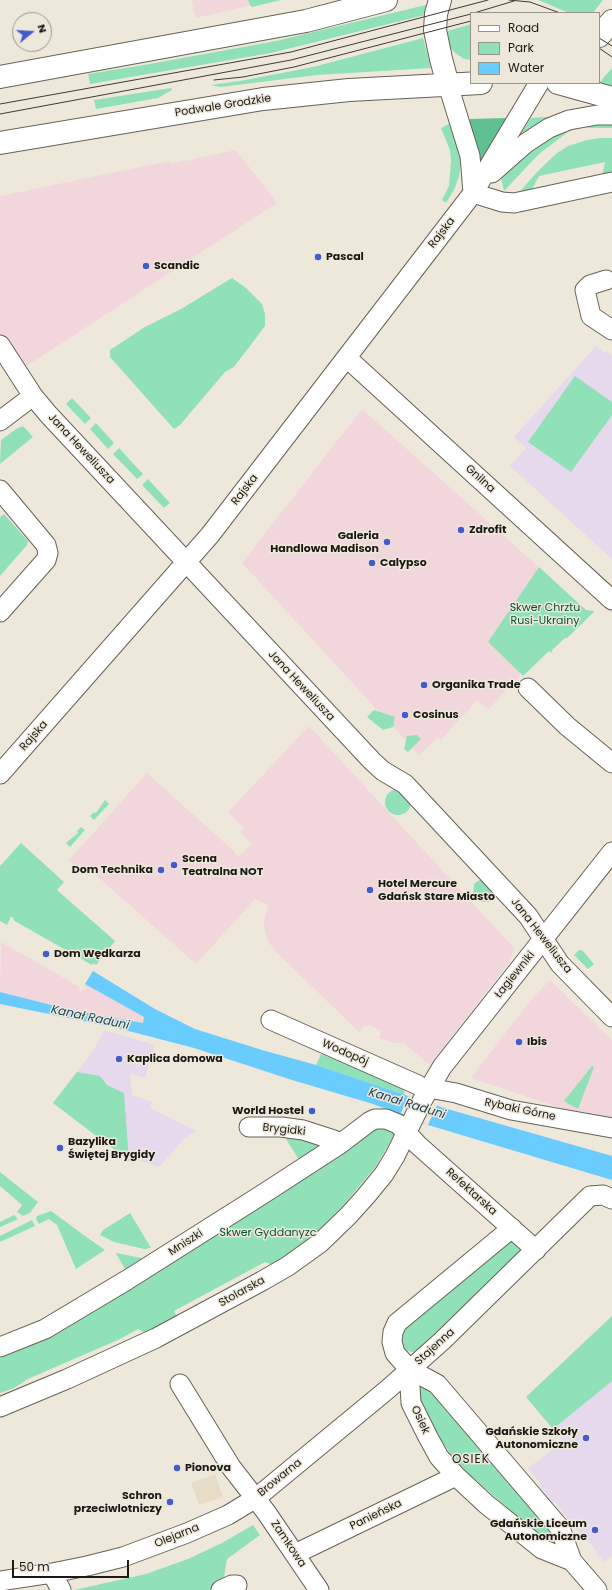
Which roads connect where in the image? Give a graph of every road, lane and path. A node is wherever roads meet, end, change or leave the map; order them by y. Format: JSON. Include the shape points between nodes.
{"nodes":[{"id":1,"x":386,"y":0,"type":"edge"},
{"id":2,"x":440,"y":0,"type":"edge"},
{"id":3,"x":612,"y":21,"type":"edge"},
{"id":4,"x":600,"y":35,"type":"edge"},
{"id":5,"x":0,"y":77,"type":"edge"},
{"id":6,"x":470,"y":84,"type":"edge"},
{"id":7,"x":537,"y":84,"type":"edge"},
{"id":8,"x":562,"y":84,"type":"edge"},
{"id":9,"x":448,"y":85,"type":"junction"},
{"id":10,"x":612,"y":98,"type":"edge"},
{"id":11,"x":612,"y":115,"type":"edge"},
{"id":12,"x":0,"y":142,"type":"edge"},
{"id":13,"x":612,"y":182,"type":"edge"},
{"id":14,"x":473,"y":193,"type":"junction"},
{"id":15,"x":606,"y":280,"type":"dead end"},
{"id":16,"x":612,"y":330,"type":"edge"},
{"id":17,"x":0,"y":346,"type":"edge"},
{"id":18,"x":347,"y":358,"type":"junction"},
{"id":19,"x":33,"y":396,"type":"junction"},
{"id":20,"x":0,"y":421,"type":"edge"},
{"id":21,"x":0,"y":490,"type":"edge"},
{"id":22,"x":186,"y":563,"type":"junction"},
{"id":23,"x":612,"y":600,"type":"edge"},
{"id":24,"x":0,"y":612,"type":"edge"},
{"id":25,"x":528,"y":688,"type":"dead end"},
{"id":26,"x":612,"y":763,"type":"edge"},
{"id":27,"x":0,"y":774,"type":"edge"},
{"id":28,"x":612,"y":852,"type":"edge"},
{"id":29,"x":544,"y":939,"type":"junction"},
{"id":30,"x":612,"y":1017,"type":"edge"},
{"id":31,"x":271,"y":1020,"type":"dead end"},
{"id":32,"x":423,"y":1091,"type":"junction"},
{"id":33,"x":410,"y":1126,"type":"junction"},
{"id":34,"x":250,"y":1127,"type":"dead end"},
{"id":35,"x":612,"y":1128,"type":"edge"},
{"id":36,"x":340,"y":1144,"type":"junction"},
{"id":37,"x":612,"y":1199,"type":"edge"},
{"id":38,"x":512,"y":1228,"type":"junction"},
{"id":39,"x":536,"y":1250,"type":"junction"},
{"id":40,"x":0,"y":1347,"type":"edge"},
{"id":41,"x":409,"y":1369,"type":"junction"},
{"id":42,"x":180,"y":1384,"type":"dead end"},
{"id":43,"x":0,"y":1407,"type":"edge"},
{"id":44,"x":456,"y":1476,"type":"junction"},
{"id":45,"x":256,"y":1498,"type":"junction"},
{"id":46,"x":295,"y":1554,"type":"junction"},
{"id":47,"x":572,"y":1561,"type":"junction"},
{"id":48,"x":52,"y":1574,"type":"junction"},
{"id":49,"x":0,"y":1581,"type":"edge"},
{"id":50,"x":61,"y":1590,"type":"edge"},
{"id":51,"x":319,"y":1590,"type":"edge"},
{"id":52,"x":598,"y":1590,"type":"edge"}],
"edges":[{"from":1,"to":5,"type":"main road","via":[[306,21]]},
{"from":2,"to":9,"type":"main road","via":[[436,14],[436,30]]},
{"from":3,"to":4,"type":"main road"},
{"from":6,"to":9,"type":"main road","name":"Podwale Grodzkie"},
{"from":7,"to":14,"type":"street","name":"Rajska"},
{"from":8,"to":10,"type":"main road"},
{"from":9,"to":12,"type":"main road","name":"Podwale Grodzkie","via":[[349,90],[263,99]]},
{"from":9,"to":14,"type":"street","via":[[470,156]]},
{"from":11,"to":14,"type":"street","via":[[569,120],[548,128],[513,154]]},
{"from":13,"to":14,"type":"street","via":[[514,203]]},
{"from":14,"to":18,"type":"street","name":"Rajska"},
{"from":15,"to":16,"type":"street","via":[[590,285],[585,290],[591,316]]},
{"from":17,"to":19,"type":"street","name":"Jana Heweliusza"},
{"from":18,"to":22,"type":"street","name":"Rajska"},
{"from":18,"to":23,"type":"street","name":"Gnilna"},
{"from":19,"to":20,"type":"street"},
{"from":19,"to":22,"type":"street","name":"Jana Heweliusza"},
{"from":21,"to":24,"type":"street","via":[[46,544],[48,552],[46,560]]},
{"from":22,"to":27,"type":"street","name":"Rajska"},
{"from":22,"to":29,"type":"street","name":"Jana Heweliusza","via":[[372,761],[405,784],[528,916]]},
{"from":25,"to":26,"type":"street","via":[[567,726]]},
{"from":28,"to":29,"type":"street","name":"Łagiewniki"},
{"from":29,"to":30,"type":"street","name":"Jana Heweliusza","via":[[560,964]]},
{"from":29,"to":32,"type":"street","name":"Łagiewniki"},
{"from":31,"to":32,"type":"street","name":"Wodopój"},
{"from":32,"to":33,"type":"street","name":"Stolarska"},
{"from":32,"to":35,"type":"street","name":"Rybaki Górne","via":[[456,1094],[511,1110]]},
{"from":33,"to":36,"type":"street","name":"Mniszki","via":[[375,1119]]},
{"from":33,"to":38,"type":"street","name":"Refektarska","via":[[418,1145]]},
{"from":33,"to":43,"type":"street","name":"Stolarska","via":[[395,1156],[366,1196],[320,1243],[294,1262],[262,1282],[150,1341]]},
{"from":34,"to":36,"type":"street","name":"Brygidki","via":[[304,1130]]},
{"from":36,"to":40,"type":"street","name":"Mniszki","via":[[164,1258],[45,1329]]},
{"from":37,"to":39,"type":"street","name":"Stajenna","via":[[603,1195],[590,1196]]},
{"from":38,"to":39,"type":"street","name":"Refektarska"},
{"from":38,"to":41,"type":"street","name":"Stajenna","via":[[397,1323],[392,1342],[395,1353]]},
{"from":39,"to":41,"type":"street","name":"Stajenna"},
{"from":41,"to":44,"type":"street","name":"Osiek","via":[[412,1403],[440,1457]]},
{"from":41,"to":45,"type":"street","name":"Browarna"},
{"from":41,"to":47,"type":"street","name":"Osiek","via":[[437,1384],[560,1528]]},
{"from":42,"to":45,"type":"street","name":"Browarna","via":[[228,1461]]},
{"from":44,"to":46,"type":"street","name":"Panieńska"},
{"from":44,"to":47,"type":"street","name":"Osiek","via":[[542,1549]]},
{"from":45,"to":46,"type":"street","name":"Zamkowa"},
{"from":45,"to":48,"type":"street","name":"Olejarna","via":[[221,1518],[140,1551]]},
{"from":46,"to":51,"type":"street","name":"Zamkowa"},
{"from":47,"to":52,"type":"street","name":"Osiek"},
{"from":48,"to":49,"type":"street","name":"Olejarna"},
{"from":48,"to":50,"type":"street"}]}
